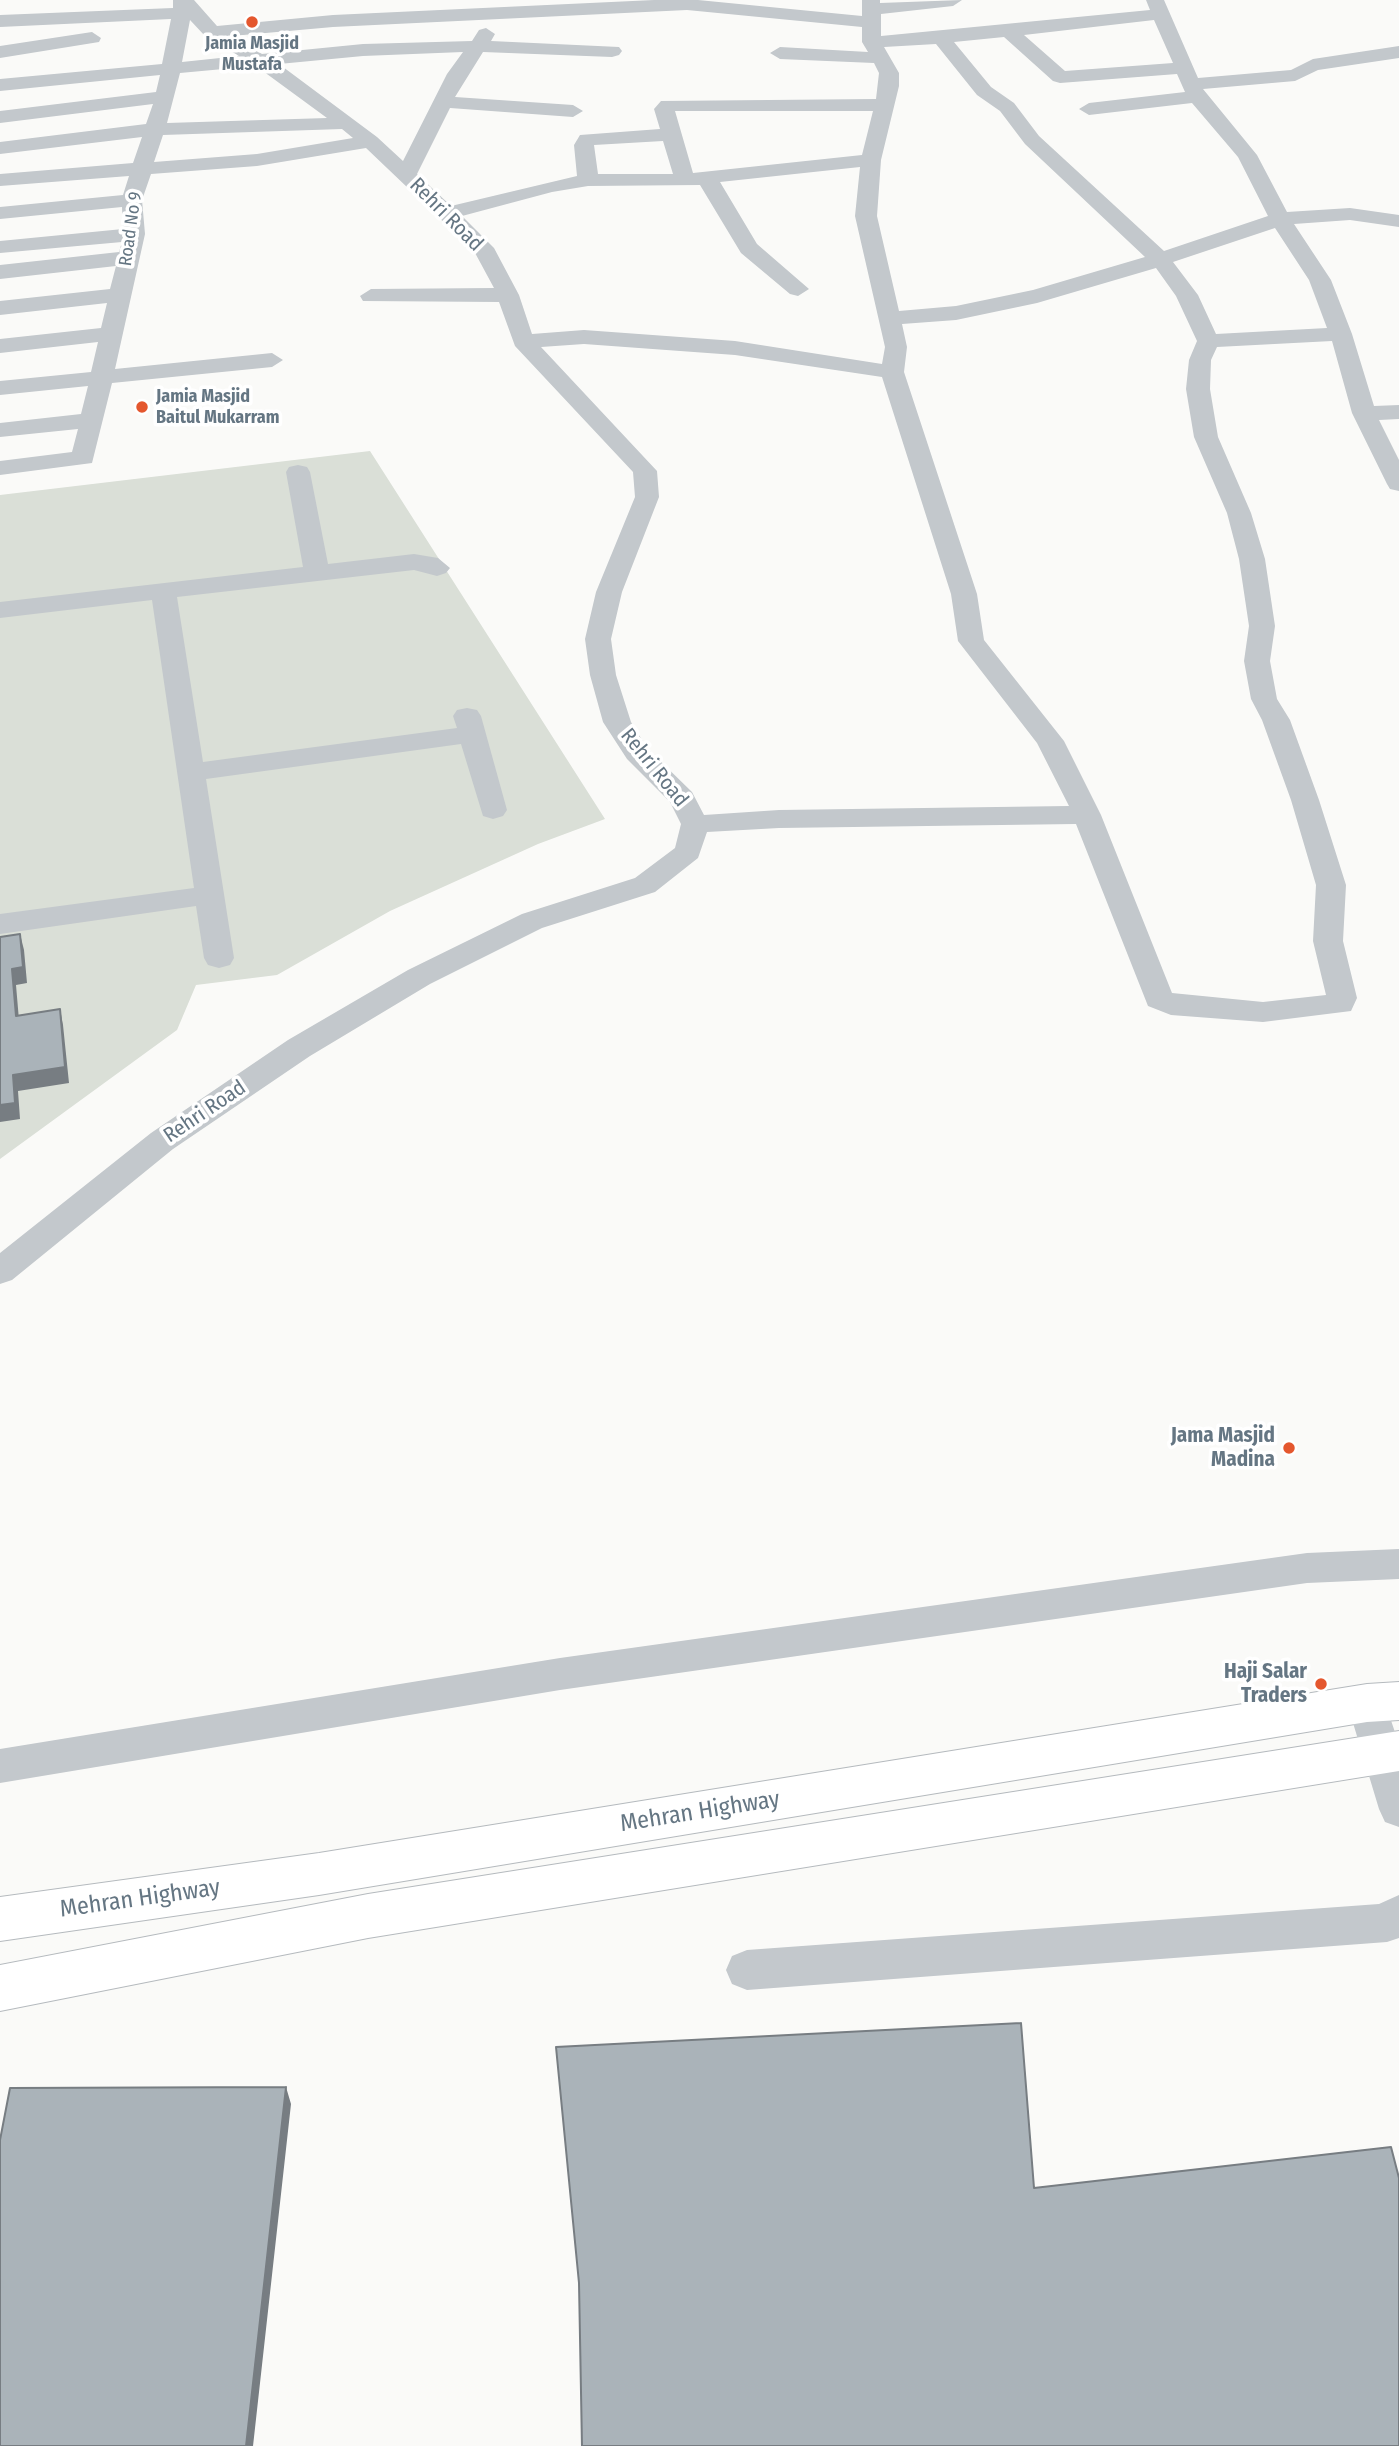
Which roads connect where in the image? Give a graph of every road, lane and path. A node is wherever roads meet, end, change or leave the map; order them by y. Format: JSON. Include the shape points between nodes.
{"nodes":[{"id":1,"x":953,"y":0,"type":"edge"},
{"id":2,"x":498,"y":6,"type":"edge"},
{"id":3,"x":1158,"y":7,"type":"edge"},
{"id":4,"x":183,"y":10,"type":"edge"},
{"id":5,"x":0,"y":21,"type":"edge"},
{"id":6,"x":873,"y":26,"type":"edge"},
{"id":7,"x":1008,"y":30,"type":"junction"},
{"id":8,"x":212,"y":32,"type":"junction"},
{"id":9,"x":143,"y":34,"type":"dead end"},
{"id":10,"x":109,"y":37,"type":"dead end"},
{"id":11,"x":941,"y":38,"type":"junction"},
{"id":12,"x":479,"y":46,"type":"junction"},
{"id":13,"x":612,"y":51,"type":"dead end"},
{"id":14,"x":0,"y":52,"type":"edge"},
{"id":15,"x":1399,"y":52,"type":"edge"},
{"id":16,"x":779,"y":53,"type":"dead end"},
{"id":17,"x":260,"y":61,"type":"junction"},
{"id":18,"x":171,"y":68,"type":"junction"},
{"id":19,"x":1191,"y":83,"type":"junction"},
{"id":20,"x":0,"y":85,"type":"edge"},
{"id":21,"x":164,"y":97,"type":"junction"},
{"id":22,"x":442,"y":102,"type":"junction"},
{"id":23,"x":885,"y":105,"type":"junction"},
{"id":24,"x":1089,"y":109,"type":"dead end"},
{"id":25,"x":573,"y":111,"type":"dead end"},
{"id":26,"x":0,"y":117,"type":"edge"},
{"id":27,"x":347,"y":122,"type":"junction"},
{"id":28,"x":155,"y":129,"type":"junction"},
{"id":29,"x":671,"y":134,"type":"junction"},
{"id":30,"x":370,"y":141,"type":"junction"},
{"id":31,"x":0,"y":148,"type":"edge"},
{"id":32,"x":872,"y":160,"type":"junction"},
{"id":33,"x":141,"y":167,"type":"junction"},
{"id":34,"x":406,"y":175,"type":"junction"},
{"id":35,"x":696,"y":178,"type":"junction"},
{"id":36,"x":0,"y":180,"type":"edge"},
{"id":37,"x":588,"y":180,"type":"junction"},
{"id":38,"x":132,"y":200,"type":"junction"},
{"id":39,"x":0,"y":214,"type":"edge"},
{"id":40,"x":447,"y":214,"type":"junction"},
{"id":41,"x":1279,"y":219,"type":"junction"},
{"id":42,"x":1399,"y":221,"type":"edge"},
{"id":43,"x":134,"y":234,"type":"junction"},
{"id":44,"x":0,"y":247,"type":"edge"},
{"id":45,"x":128,"y":258,"type":"junction"},
{"id":46,"x":1160,"y":259,"type":"junction"},
{"id":47,"x":0,"y":272,"type":"edge"},
{"id":48,"x":798,"y":289,"type":"dead end"},
{"id":49,"x":120,"y":295,"type":"junction"},
{"id":50,"x":508,"y":295,"type":"junction"},
{"id":51,"x":371,"y":296,"type":"dead end"},
{"id":52,"x":0,"y":309,"type":"edge"},
{"id":53,"x":890,"y":318,"type":"junction"},
{"id":54,"x":111,"y":334,"type":"junction"},
{"id":55,"x":1341,"y":334,"type":"junction"},
{"id":56,"x":523,"y":341,"type":"junction"},
{"id":57,"x":1208,"y":341,"type":"junction"},
{"id":58,"x":0,"y":346,"type":"edge"},
{"id":59,"x":272,"y":360,"type":"dead end"},
{"id":60,"x":892,"y":372,"type":"junction"},
{"id":61,"x":101,"y":377,"type":"junction"},
{"id":62,"x":0,"y":387,"type":"edge"},
{"id":63,"x":1399,"y":412,"type":"edge"},
{"id":64,"x":1364,"y":413,"type":"junction"},
{"id":65,"x":91,"y":420,"type":"junction"},
{"id":66,"x":0,"y":430,"type":"edge"},
{"id":67,"x":0,"y":468,"type":"edge"},
{"id":68,"x":299,"y":472,"type":"dead end"},
{"id":69,"x":1399,"y":484,"type":"edge"},
{"id":70,"x":437,"y":568,"type":"dead end"},
{"id":71,"x":317,"y":573,"type":"junction"},
{"id":72,"x":163,"y":591,"type":"junction"},
{"id":73,"x":0,"y":610,"type":"edge"},
{"id":74,"x":191,"y":772,"type":"junction"},
{"id":75,"x":493,"y":810,"type":"dead end"},
{"id":76,"x":1087,"y":815,"type":"junction"},
{"id":77,"x":695,"y":824,"type":"junction"},
{"id":78,"x":209,"y":895,"type":"junction"},
{"id":79,"x":0,"y":924,"type":"edge"},
{"id":80,"x":219,"y":958,"type":"dead end"},
{"id":81,"x":0,"y":1271,"type":"edge"},
{"id":82,"x":1399,"y":1564,"type":"edge"},
{"id":83,"x":1383,"y":1702,"type":"edge"},
{"id":84,"x":1391,"y":1752,"type":"edge"},
{"id":85,"x":0,"y":1766,"type":"edge"},
{"id":86,"x":1399,"y":1809,"type":"edge"},
{"id":87,"x":1399,"y":1914,"type":"edge"},
{"id":88,"x":0,"y":1919,"type":"edge"},
{"id":89,"x":747,"y":1970,"type":"dead end"},
{"id":90,"x":0,"y":1988,"type":"edge"}],
"edges":[{"from":1,"to":6,"type":"street"},
{"from":2,"to":6,"type":"street","via":[[687,4]]},
{"from":2,"to":8,"type":"street"},
{"from":2,"to":12,"type":"street"},
{"from":3,"to":7,"type":"street"},
{"from":3,"to":19,"type":"street"},
{"from":4,"to":5,"type":"street"},
{"from":4,"to":8,"type":"street","name":"Rehri Road"},
{"from":4,"to":9,"type":"street"},
{"from":4,"to":18,"type":"street","name":"Road No 9"},
{"from":6,"to":11,"type":"street"},
{"from":6,"to":16,"type":"street"},
{"from":6,"to":23,"type":"street","via":[[888,74]]},
{"from":7,"to":11,"type":"street"},
{"from":7,"to":19,"type":"street","via":[[1060,77]]},
{"from":8,"to":17,"type":"street","name":"Rehri Road"},
{"from":10,"to":14,"type":"street"},
{"from":11,"to":46,"type":"street","via":[[1032,140]]},
{"from":12,"to":13,"type":"street"},
{"from":12,"to":17,"type":"street","via":[[363,50]]},
{"from":12,"to":22,"type":"street"},
{"from":15,"to":19,"type":"street","via":[[1313,65],[1294,75]]},
{"from":17,"to":18,"type":"street"},
{"from":17,"to":27,"type":"street","name":"Rehri Road"},
{"from":18,"to":20,"type":"street"},
{"from":18,"to":21,"type":"street","name":"Road No 9"},
{"from":19,"to":24,"type":"street"},
{"from":19,"to":41,"type":"street","via":[[1247,155]]},
{"from":21,"to":26,"type":"street"},
{"from":21,"to":28,"type":"street","name":"Road No 9"},
{"from":22,"to":25,"type":"street"},
{"from":22,"to":34,"type":"street"},
{"from":23,"to":29,"type":"street","via":[[668,105],[664,109]]},
{"from":23,"to":32,"type":"street"},
{"from":27,"to":28,"type":"street"},
{"from":27,"to":30,"type":"street","name":"Rehri Road"},
{"from":28,"to":31,"type":"street"},
{"from":28,"to":33,"type":"street","name":"Road No 9"},
{"from":29,"to":35,"type":"street"},
{"from":29,"to":37,"type":"street","via":[[587,139]]},
{"from":30,"to":33,"type":"street","via":[[257,160]]},
{"from":30,"to":34,"type":"street","name":"Rehri Road"},
{"from":32,"to":35,"type":"street"},
{"from":32,"to":53,"type":"street","via":[[866,216]]},
{"from":33,"to":36,"type":"street"},
{"from":33,"to":38,"type":"street","name":"Road No 9"},
{"from":34,"to":40,"type":"street","name":"Rehri Road"},
{"from":35,"to":37,"type":"street"},
{"from":35,"to":48,"type":"street","via":[[749,248]]},
{"from":37,"to":40,"type":"street"},
{"from":38,"to":39,"type":"street"},
{"from":38,"to":43,"type":"street","name":"Road No 9"},
{"from":40,"to":50,"type":"street","name":"Rehri Road","via":[[483,248]]},
{"from":41,"to":42,"type":"street","via":[[1350,214]]},
{"from":41,"to":46,"type":"street"},
{"from":41,"to":55,"type":"street","via":[[1320,280]]},
{"from":43,"to":44,"type":"street"},
{"from":43,"to":45,"type":"street","name":"Road No 9"},
{"from":45,"to":47,"type":"street"},
{"from":45,"to":49,"type":"street","name":"Road No 9"},
{"from":46,"to":53,"type":"street","via":[[980,309]]},
{"from":46,"to":57,"type":"street","via":[[1187,295]]},
{"from":49,"to":52,"type":"street"},
{"from":49,"to":54,"type":"street","name":"Road No 9"},
{"from":50,"to":51,"type":"street"},
{"from":50,"to":56,"type":"street","name":"Rehri Road"},
{"from":53,"to":60,"type":"street","via":[[896,347]]},
{"from":54,"to":58,"type":"street"},
{"from":54,"to":61,"type":"street","name":"Road No 9"},
{"from":55,"to":57,"type":"street"},
{"from":55,"to":64,"type":"street"},
{"from":56,"to":60,"type":"street","via":[[584,337],[735,348]]},
{"from":56,"to":77,"type":"street","name":"Rehri Road","via":[[645,471],[647,497],[609,592],[598,639],[603,675],[617,722],[637,753],[682,798]]},
{"from":57,"to":76,"type":"street","via":[[1200,360],[1198,389],[1206,437],[1239,513],[1252,559],[1262,626],[1257,661],[1264,699],[1305,800],[1331,885],[1328,941],[1342,1003],[1263,1012],[1171,1005],[1159,999]]},
{"from":59,"to":61,"type":"street"},
{"from":60,"to":76,"type":"street","via":[[964,594],[971,641],[1050,741]]},
{"from":61,"to":62,"type":"street"},
{"from":61,"to":65,"type":"street","name":"Road No 9"},
{"from":63,"to":64,"type":"street"},
{"from":64,"to":69,"type":"street"},
{"from":65,"to":66,"type":"street"},
{"from":65,"to":67,"type":"street","name":"Road No 9","via":[[83,458]]},
{"from":68,"to":71,"type":"street"},
{"from":70,"to":71,"type":"street","via":[[414,562]]},
{"from":71,"to":72,"type":"street"},
{"from":72,"to":73,"type":"street"},
{"from":72,"to":74,"type":"street"},
{"from":74,"to":75,"type":"street","via":[[469,725]]},
{"from":74,"to":78,"type":"street"},
{"from":76,"to":77,"type":"street"},
{"from":77,"to":81,"type":"street","name":"Rehri Road","via":[[688,852],[645,885],[532,921],[419,978],[299,1048],[162,1141]]},
{"from":78,"to":79,"type":"street"},
{"from":78,"to":80,"type":"street"},
{"from":82,"to":85,"type":"street","via":[[1307,1568],[574,1672]]},
{"from":83,"to":84,"type":"street"},
{"from":83,"to":88,"type":"main road","name":"Mehran Highway","via":[[319,1874]]},
{"from":84,"to":86,"type":"street"},
{"from":84,"to":90,"type":"main road","via":[[368,1916]]},
{"from":87,"to":89,"type":"street","via":[[1387,1923]]}]}
